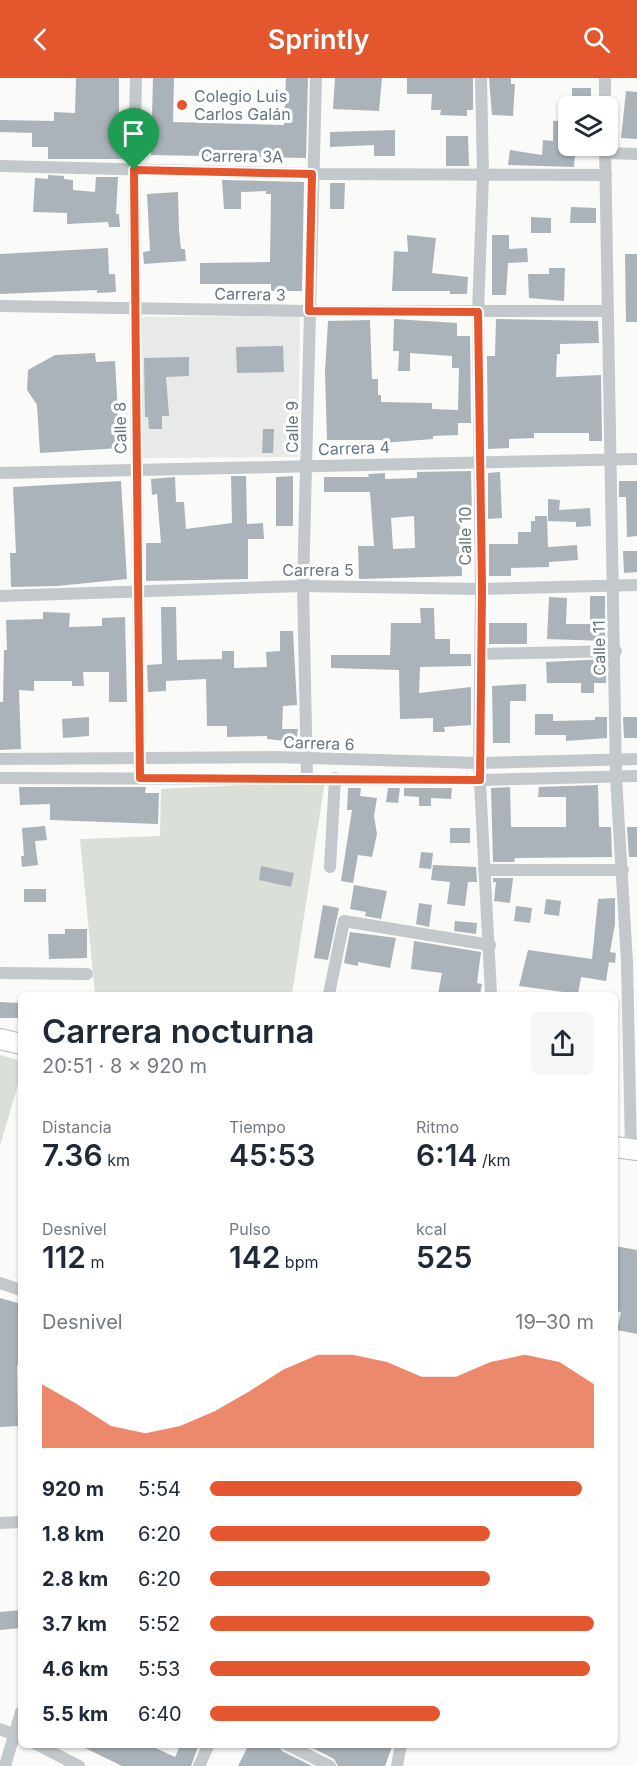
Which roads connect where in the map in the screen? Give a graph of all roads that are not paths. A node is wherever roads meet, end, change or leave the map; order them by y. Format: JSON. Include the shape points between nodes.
{"nodes":[{"id":1,"x":136,"y":78,"type":"edge"},
{"id":2,"x":316,"y":78,"type":"edge"},
{"id":3,"x":481,"y":78,"type":"edge"},
{"id":4,"x":605,"y":78,"type":"edge"},
{"id":5,"x":605,"y":96,"type":"edge"},
{"id":6,"x":618,"y":151,"type":"edge"},
{"id":7,"x":637,"y":154,"type":"edge"},
{"id":8,"x":605,"y":156,"type":"edge"},
{"id":9,"x":0,"y":166,"type":"edge"},
{"id":10,"x":134,"y":170,"type":"junction"},
{"id":11,"x":312,"y":174,"type":"junction"},
{"id":12,"x":606,"y":175,"type":"junction"},
{"id":13,"x":483,"y":176,"type":"junction"},
{"id":14,"x":0,"y":306,"type":"edge"},
{"id":15,"x":135,"y":309,"type":"junction"},
{"id":16,"x":309,"y":311,"type":"junction"},
{"id":17,"x":607,"y":311,"type":"junction"},
{"id":18,"x":478,"y":312,"type":"junction"},
{"id":19,"x":637,"y":459,"type":"edge"},
{"id":20,"x":609,"y":460,"type":"junction"},
{"id":21,"x":481,"y":461,"type":"junction"},
{"id":22,"x":308,"y":466,"type":"junction"},
{"id":23,"x":137,"y":471,"type":"junction"},
{"id":24,"x":0,"y":473,"type":"edge"},
{"id":25,"x":637,"y":585,"type":"edge"},
{"id":26,"x":303,"y":586,"type":"junction"},
{"id":27,"x":613,"y":586,"type":"junction"},
{"id":28,"x":482,"y":589,"type":"junction"},
{"id":29,"x":138,"y":591,"type":"junction"},
{"id":30,"x":0,"y":596,"type":"edge"},
{"id":31,"x":616,"y":651,"type":"junction"},
{"id":32,"x":482,"y":654,"type":"junction"},
{"id":33,"x":0,"y":759,"type":"edge"},
{"id":34,"x":140,"y":759,"type":"junction"},
{"id":35,"x":307,"y":759,"type":"junction"},
{"id":36,"x":616,"y":759,"type":"junction"},
{"id":37,"x":637,"y":759,"type":"edge"},
{"id":38,"x":479,"y":763,"type":"junction"},
{"id":39,"x":637,"y":776,"type":"edge"},
{"id":40,"x":308,"y":777,"type":"junction"},
{"id":41,"x":616,"y":777,"type":"junction"},
{"id":42,"x":0,"y":778,"type":"edge"},
{"id":43,"x":140,"y":778,"type":"junction"},
{"id":44,"x":335,"y":778,"type":"junction"},
{"id":45,"x":480,"y":780,"type":"junction"},
{"id":46,"x":330,"y":867,"type":"dead end"},
{"id":47,"x":484,"y":870,"type":"junction"},
{"id":48,"x":623,"y":870,"type":"junction"},
{"id":49,"x":490,"y":945,"type":"junction"},
{"id":50,"x":632,"y":962,"type":"edge"},
{"id":51,"x":0,"y":973,"type":"edge"},
{"id":52,"x":87,"y":974,"type":"dead end"},
{"id":53,"x":329,"y":992,"type":"edge"},
{"id":54,"x":490,"y":992,"type":"edge"},
{"id":55,"x":0,"y":1039,"type":"edge"},
{"id":56,"x":18,"y":1043,"type":"edge"},
{"id":57,"x":628,"y":1149,"type":"edge"},
{"id":58,"x":0,"y":1283,"type":"edge"},
{"id":59,"x":18,"y":1289,"type":"edge"},
{"id":60,"x":18,"y":1522,"type":"edge"},
{"id":61,"x":0,"y":1523,"type":"edge"},
{"id":62,"x":0,"y":1729,"type":"edge"},
{"id":63,"x":18,"y":1736,"type":"edge"},
{"id":64,"x":44,"y":1748,"type":"edge"},
{"id":65,"x":207,"y":1748,"type":"edge"},
{"id":66,"x":294,"y":1748,"type":"edge"},
{"id":67,"x":400,"y":1748,"type":"edge"},
{"id":68,"x":4,"y":1766,"type":"edge"},
{"id":69,"x":79,"y":1766,"type":"edge"},
{"id":70,"x":199,"y":1766,"type":"edge"},
{"id":71,"x":330,"y":1766,"type":"edge"},
{"id":72,"x":397,"y":1766,"type":"edge"}],
"edges":[{"from":1,"to":10,"type":"street","name":"Calle 8"},
{"from":2,"to":11,"type":"street","name":"Calle 9"},
{"from":3,"to":13,"type":"street","name":"Calle 10"},
{"from":4,"to":5,"type":"street"},
{"from":6,"to":7,"type":"street"},
{"from":8,"to":12,"type":"street","name":"Calle 11"},
{"from":9,"to":10,"type":"street","name":"Carrera 3A"},
{"from":10,"to":11,"type":"street","name":"Carrera 3A"},
{"from":10,"to":15,"type":"street","name":"Calle 8"},
{"from":11,"to":13,"type":"street","name":"Carrera 3A"},
{"from":11,"to":16,"type":"street","name":"Calle 9"},
{"from":12,"to":13,"type":"street","name":"Carrera 3A"},
{"from":12,"to":17,"type":"street","name":"Calle 11"},
{"from":13,"to":18,"type":"street","name":"Calle 10"},
{"from":14,"to":15,"type":"street","name":"Carrera 3"},
{"from":15,"to":16,"type":"street","name":"Carrera 3"},
{"from":15,"to":23,"type":"street","name":"Calle 8"},
{"from":16,"to":18,"type":"street","name":"Carrera 3"},
{"from":16,"to":22,"type":"street","name":"Calle 9"},
{"from":17,"to":18,"type":"street","name":"Carrera 3"},
{"from":17,"to":20,"type":"street","name":"Calle 11"},
{"from":18,"to":21,"type":"street","name":"Calle 10"},
{"from":19,"to":20,"type":"street","name":"Carrera 4"},
{"from":20,"to":21,"type":"street","name":"Carrera 4"},
{"from":20,"to":27,"type":"street","name":"Calle 11"},
{"from":21,"to":22,"type":"street","name":"Carrera 4"},
{"from":21,"to":28,"type":"street","name":"Calle 10"},
{"from":22,"to":23,"type":"street","name":"Carrera 4"},
{"from":22,"to":26,"type":"street","name":"Calle 9"},
{"from":23,"to":24,"type":"street","name":"Carrera 4"},
{"from":23,"to":29,"type":"street","name":"Calle 8"},
{"from":25,"to":27,"type":"street","name":"Carrera 5"},
{"from":26,"to":28,"type":"street","name":"Carrera 5"},
{"from":26,"to":29,"type":"street","name":"Carrera 5"},
{"from":26,"to":35,"type":"street","name":"Calle 9"},
{"from":27,"to":28,"type":"street","name":"Carrera 5"},
{"from":27,"to":31,"type":"street","name":"Calle 11"},
{"from":28,"to":32,"type":"street","name":"Calle 10"},
{"from":29,"to":30,"type":"street","name":"Carrera 5"},
{"from":29,"to":34,"type":"street","name":"Calle 8"},
{"from":31,"to":32,"type":"street"},
{"from":31,"to":36,"type":"street","name":"Calle 11"},
{"from":32,"to":38,"type":"street","name":"Calle 10"},
{"from":33,"to":34,"type":"street","name":"Carrera 6"},
{"from":34,"to":35,"type":"street","name":"Carrera 6"},
{"from":34,"to":43,"type":"street","name":"Calle 8"},
{"from":35,"to":38,"type":"street","name":"Carrera 6"},
{"from":35,"to":40,"type":"street","name":"Calle 9"},
{"from":36,"to":37,"type":"street","name":"Carrera 6"},
{"from":36,"to":38,"type":"street","name":"Carrera 6"},
{"from":36,"to":41,"type":"street","name":"Calle 11"},
{"from":38,"to":45,"type":"street","name":"Calle 10"},
{"from":39,"to":41,"type":"street","name":"Carrera 6"},
{"from":40,"to":43,"type":"street","name":"Carrera 6"},
{"from":40,"to":44,"type":"street","name":"Carrera 6"},
{"from":41,"to":45,"type":"street","name":"Carrera 6"},
{"from":41,"to":48,"type":"street","name":"Calle 11"},
{"from":42,"to":43,"type":"street","name":"Carrera 6"},
{"from":44,"to":45,"type":"street","name":"Carrera 6"},
{"from":44,"to":46,"type":"street"},
{"from":45,"to":47,"type":"street","name":"Calle 10"},
{"from":47,"to":48,"type":"street"},
{"from":47,"to":49,"type":"street","name":"Calle 10"},
{"from":48,"to":50,"type":"street","name":"Calle 11"},
{"from":49,"to":53,"type":"street","via":[[344,921]]},
{"from":49,"to":54,"type":"street","name":"Calle 10"},
{"from":50,"to":57,"type":"street","name":"Calle 11"},
{"from":51,"to":52,"type":"street"},
{"from":55,"to":56,"type":"main road"},
{"from":58,"to":59,"type":"street"},
{"from":60,"to":61,"type":"street"},
{"from":62,"to":63,"type":"street"},
{"from":63,"to":68,"type":"street"},
{"from":64,"to":69,"type":"street"},
{"from":65,"to":70,"type":"street"},
{"from":66,"to":71,"type":"street"},
{"from":67,"to":72,"type":"street"}]}
